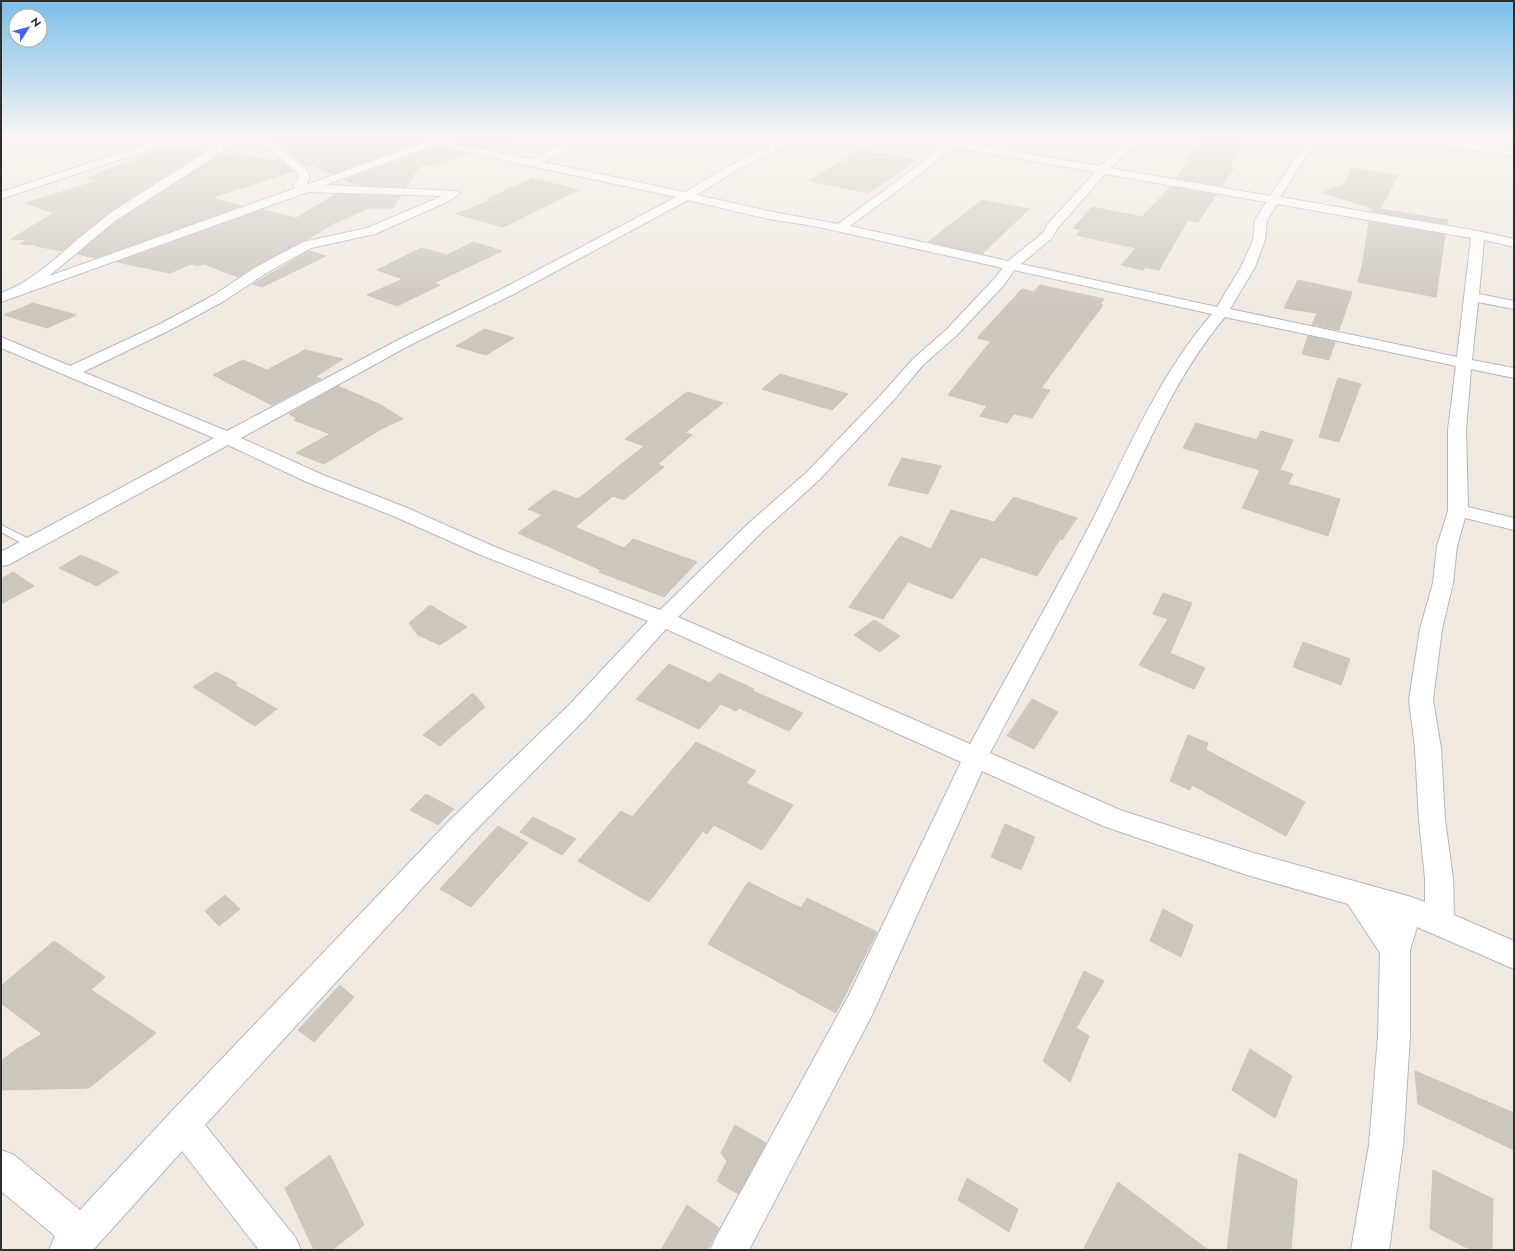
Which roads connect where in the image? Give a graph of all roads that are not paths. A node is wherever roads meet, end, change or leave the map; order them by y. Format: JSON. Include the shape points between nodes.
{"nodes":[{"id":1,"x":149,"y":193,"type":"edge"},
{"id":2,"x":289,"y":193,"type":"edge"},
{"id":3,"x":446,"y":193,"type":"edge"},
{"id":4,"x":672,"y":193,"type":"edge"},
{"id":5,"x":691,"y":193,"type":"edge"},
{"id":6,"x":886,"y":193,"type":"edge"},
{"id":7,"x":1082,"y":193,"type":"edge"},
{"id":8,"x":1235,"y":193,"type":"edge"},
{"id":9,"x":1277,"y":193,"type":"edge"},
{"id":10,"x":685,"y":197,"type":"junction"},
{"id":11,"x":1273,"y":200,"type":"junction"},
{"id":12,"x":840,"y":228,"type":"junction"},
{"id":13,"x":1478,"y":235,"type":"junction"},
{"id":14,"x":1514,"y":242,"type":"edge"},
{"id":15,"x":1010,"y":265,"type":"junction"},
{"id":16,"x":20,"y":291,"type":"junction"},
{"id":17,"x":1471,"y":297,"type":"junction"},
{"id":18,"x":1,"y":298,"type":"edge"},
{"id":19,"x":1172,"y":301,"type":"junction"},
{"id":20,"x":1514,"y":305,"type":"edge"},
{"id":21,"x":1222,"y":311,"type":"junction"},
{"id":22,"x":1204,"y":333,"type":"junction"},
{"id":23,"x":1,"y":342,"type":"edge"},
{"id":24,"x":1463,"y":363,"type":"junction"},
{"id":25,"x":70,"y":372,"type":"junction"},
{"id":26,"x":1514,"y":373,"type":"edge"},
{"id":27,"x":228,"y":438,"type":"junction"},
{"id":28,"x":1458,"y":511,"type":"junction"},
{"id":29,"x":1514,"y":524,"type":"edge"},
{"id":30,"x":1,"y":528,"type":"edge"},
{"id":31,"x":31,"y":544,"type":"junction"},
{"id":32,"x":1,"y":560,"type":"edge"},
{"id":33,"x":663,"y":619,"type":"junction"},
{"id":34,"x":976,"y":756,"type":"junction"},
{"id":35,"x":1357,"y":894,"type":"junction"},
{"id":36,"x":1408,"y":909,"type":"junction"},
{"id":37,"x":1439,"y":922,"type":"junction"},
{"id":38,"x":1395,"y":950,"type":"junction"},
{"id":39,"x":1514,"y":955,"type":"edge"},
{"id":40,"x":183,"y":1124,"type":"junction"},
{"id":41,"x":1,"y":1168,"type":"edge"},
{"id":42,"x":75,"y":1242,"type":"edge"},
{"id":43,"x":282,"y":1250,"type":"edge"},
{"id":44,"x":729,"y":1250,"type":"edge"},
{"id":45,"x":1370,"y":1250,"type":"edge"}],
"edges":[{"from":1,"to":16,"type":"street","via":[[111,218]]},
{"from":2,"to":16,"type":"street"},
{"from":3,"to":25,"type":"street","via":[[454,194],[371,231],[317,242],[298,249],[195,311]]},
{"from":4,"to":10,"type":"street"},
{"from":5,"to":10,"type":"street"},
{"from":6,"to":12,"type":"street"},
{"from":7,"to":15,"type":"street","via":[[1050,228],[1048,235]]},
{"from":8,"to":11,"type":"street"},
{"from":9,"to":11,"type":"street"},
{"from":10,"to":12,"type":"street","via":[[784,219]]},
{"from":10,"to":27,"type":"street","via":[[505,293],[407,341]]},
{"from":11,"to":13,"type":"street"},
{"from":11,"to":21,"type":"street","via":[[1261,220],[1259,240],[1248,267]]},
{"from":12,"to":15,"type":"street"},
{"from":13,"to":14,"type":"street"},
{"from":13,"to":17,"type":"street"},
{"from":15,"to":19,"type":"street"},
{"from":15,"to":33,"type":"street","via":[[999,282],[951,333],[918,362],[813,476],[756,527]]},
{"from":16,"to":18,"type":"street"},
{"from":17,"to":20,"type":"street"},
{"from":17,"to":24,"type":"street"},
{"from":19,"to":21,"type":"street"},
{"from":19,"to":22,"type":"street","via":[[1189,315]]},
{"from":21,"to":22,"type":"street"},
{"from":21,"to":24,"type":"street"},
{"from":22,"to":34,"type":"street","via":[[1150,422],[1101,522]]},
{"from":23,"to":25,"type":"street"},
{"from":24,"to":26,"type":"street"},
{"from":24,"to":28,"type":"street","via":[[1457,437]]},
{"from":25,"to":27,"type":"street"},
{"from":27,"to":31,"type":"street"},
{"from":27,"to":33,"type":"street","via":[[316,479],[398,511],[488,551]]},
{"from":28,"to":29,"type":"street"},
{"from":28,"to":37,"type":"street","via":[[1447,546],[1443,583],[1431,629],[1421,700],[1428,748],[1432,820],[1439,878]]},
{"from":30,"to":31,"type":"lane"},
{"from":31,"to":32,"type":"street"},
{"from":33,"to":34,"type":"street"},
{"from":33,"to":40,"type":"street","via":[[578,711],[460,828]]},
{"from":34,"to":35,"type":"street","via":[[1112,818],[1248,863]]},
{"from":34,"to":44,"type":"street","via":[[860,1006]]},
{"from":35,"to":36,"type":"street"},
{"from":35,"to":38,"type":"street"},
{"from":36,"to":37,"type":"street"},
{"from":36,"to":38,"type":"street"},
{"from":37,"to":39,"type":"street"},
{"from":38,"to":45,"type":"street","via":[[1394,1036],[1386,1145]]},
{"from":40,"to":42,"type":"street"},
{"from":40,"to":43,"type":"street"},
{"from":41,"to":42,"type":"street"}]}
